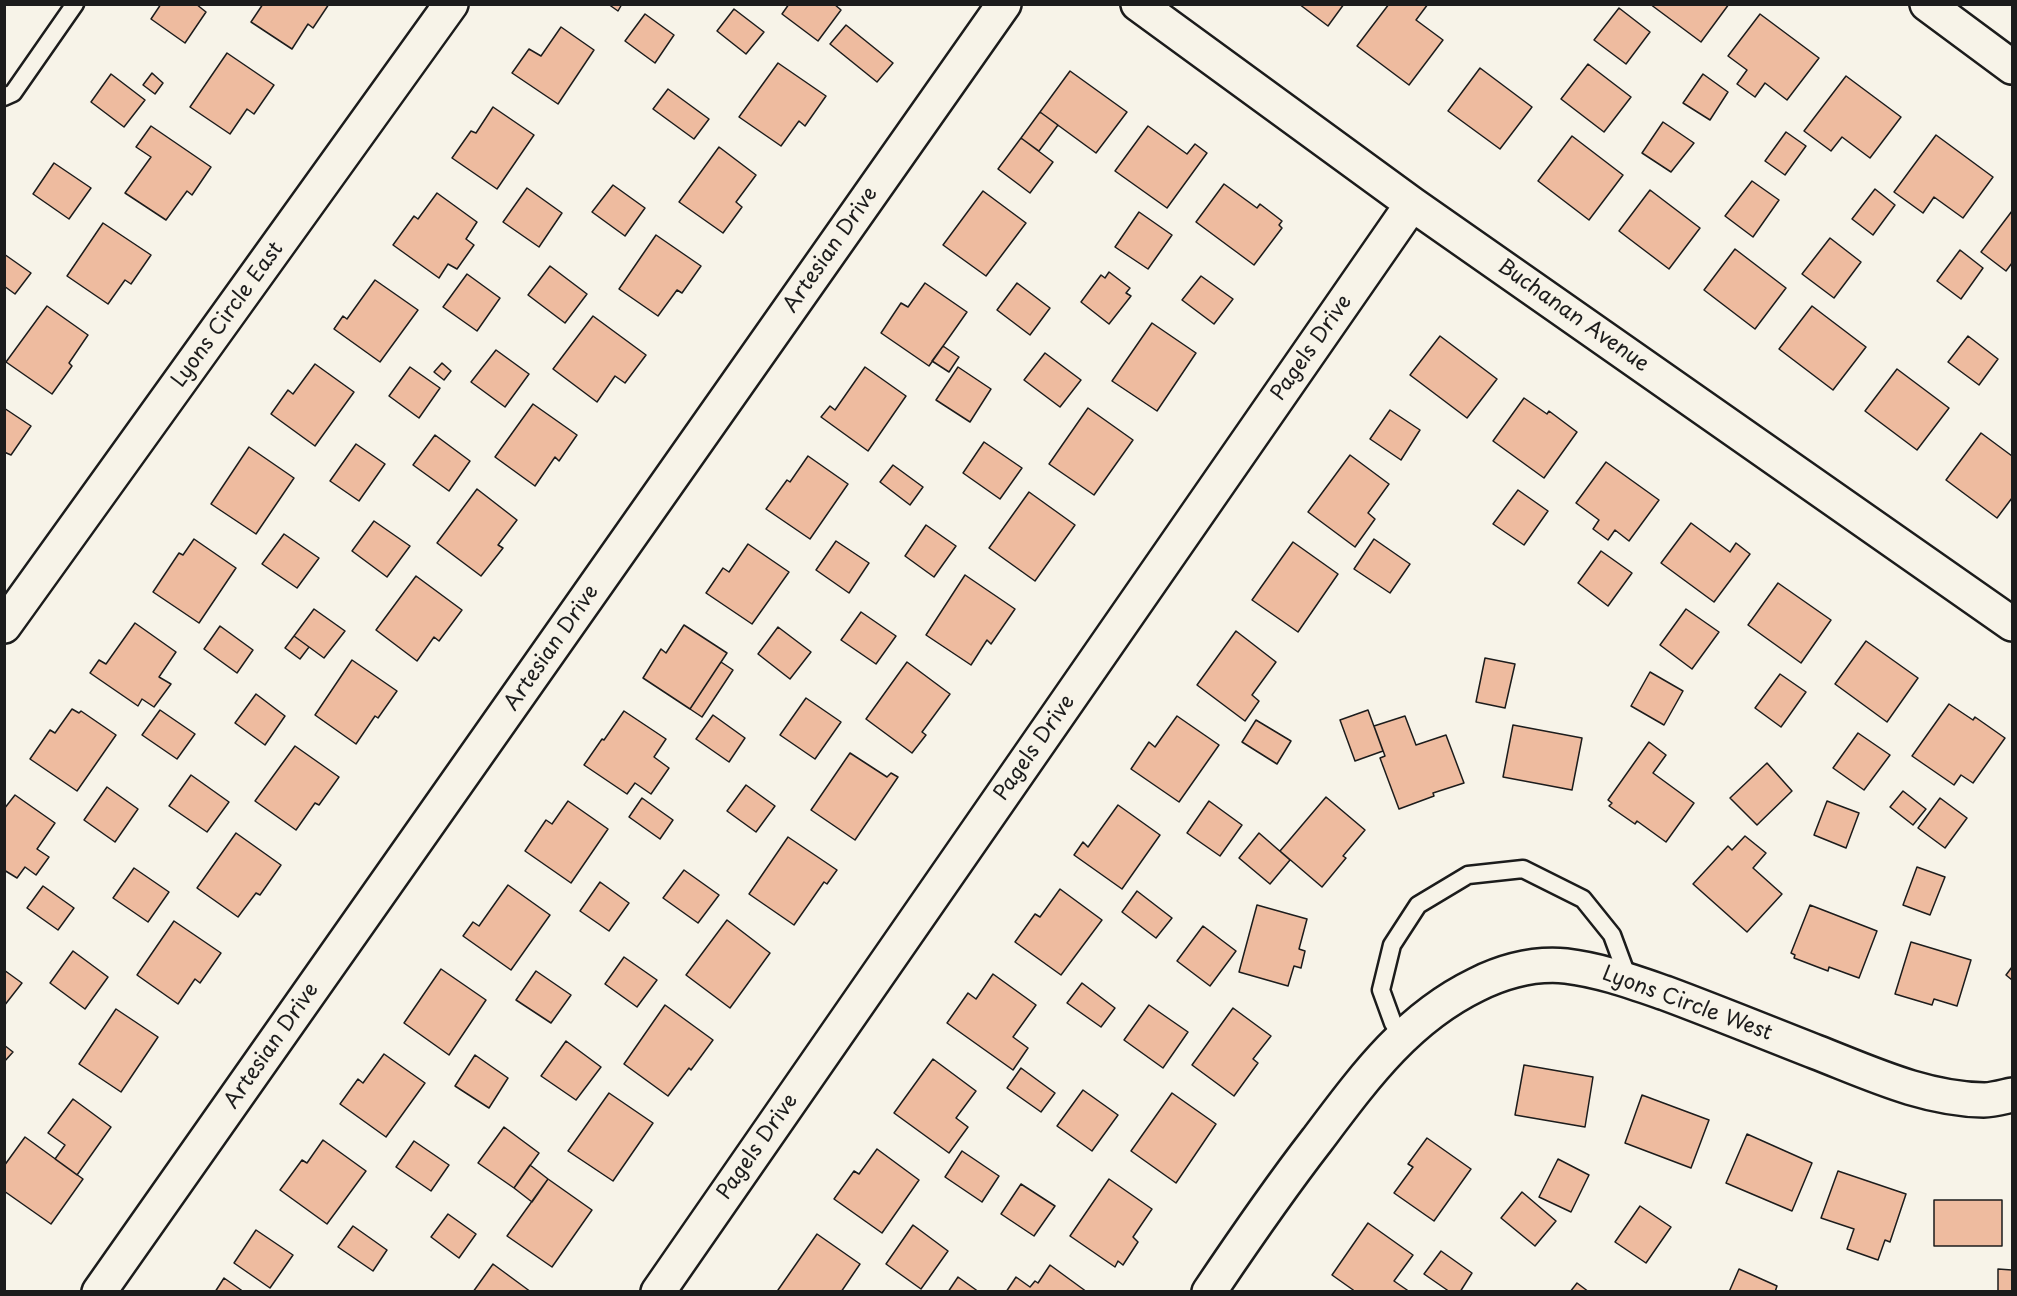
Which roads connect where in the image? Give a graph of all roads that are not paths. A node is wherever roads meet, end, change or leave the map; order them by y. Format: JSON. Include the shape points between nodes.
{"nodes":[{"id":1,"x":75,"y":4,"type":"edge"},
{"id":2,"x":450,"y":4,"type":"edge"},
{"id":3,"x":1004,"y":4,"type":"edge"},
{"id":4,"x":1137,"y":4,"type":"edge"},
{"id":5,"x":1927,"y":4,"type":"edge"},
{"id":6,"x":2013,"y":67,"type":"edge"},
{"id":7,"x":4,"y":97,"type":"edge"},
{"id":8,"x":1412,"y":204,"type":"junction"},
{"id":9,"x":2013,"y":624,"type":"edge"},
{"id":10,"x":4,"y":626,"type":"edge"},
{"id":11,"x":1629,"y":981,"type":"junction"},
{"id":12,"x":1402,"y":1037,"type":"junction"},
{"id":13,"x":2013,"y":1095,"type":"edge"},
{"id":14,"x":99,"y":1292,"type":"edge"},
{"id":15,"x":658,"y":1292,"type":"edge"},
{"id":16,"x":1209,"y":1292,"type":"edge"}],
"edges":[{"from":1,"to":7,"type":"lane","via":[[13,93]]},
{"from":2,"to":10,"type":"street","name":"Lyons Circle East"},
{"from":3,"to":14,"type":"street","name":"Artesian Drive"},
{"from":4,"to":8,"type":"street","name":"Buchanan Avenue"},
{"from":5,"to":6,"type":"street"},
{"from":8,"to":9,"type":"street","name":"Buchanan Avenue"},
{"from":8,"to":15,"type":"street","name":"Pagels Drive"},
{"from":11,"to":12,"type":"street","name":"Lyons Circle West","via":[[1564,966],[1528,967],[1491,977],[1451,997]]},
{"from":11,"to":12,"type":"lane","via":[[1612,935],[1583,899],[1523,869],[1468,875],[1418,905],[1392,945],[1381,990]]},
{"from":11,"to":13,"type":"street","name":"Lyons Circle West","via":[[1905,1086],[1943,1097],[1986,1100]]},
{"from":12,"to":16,"type":"street","name":"Lyons Circle West","via":[[1360,1081]]}]}
